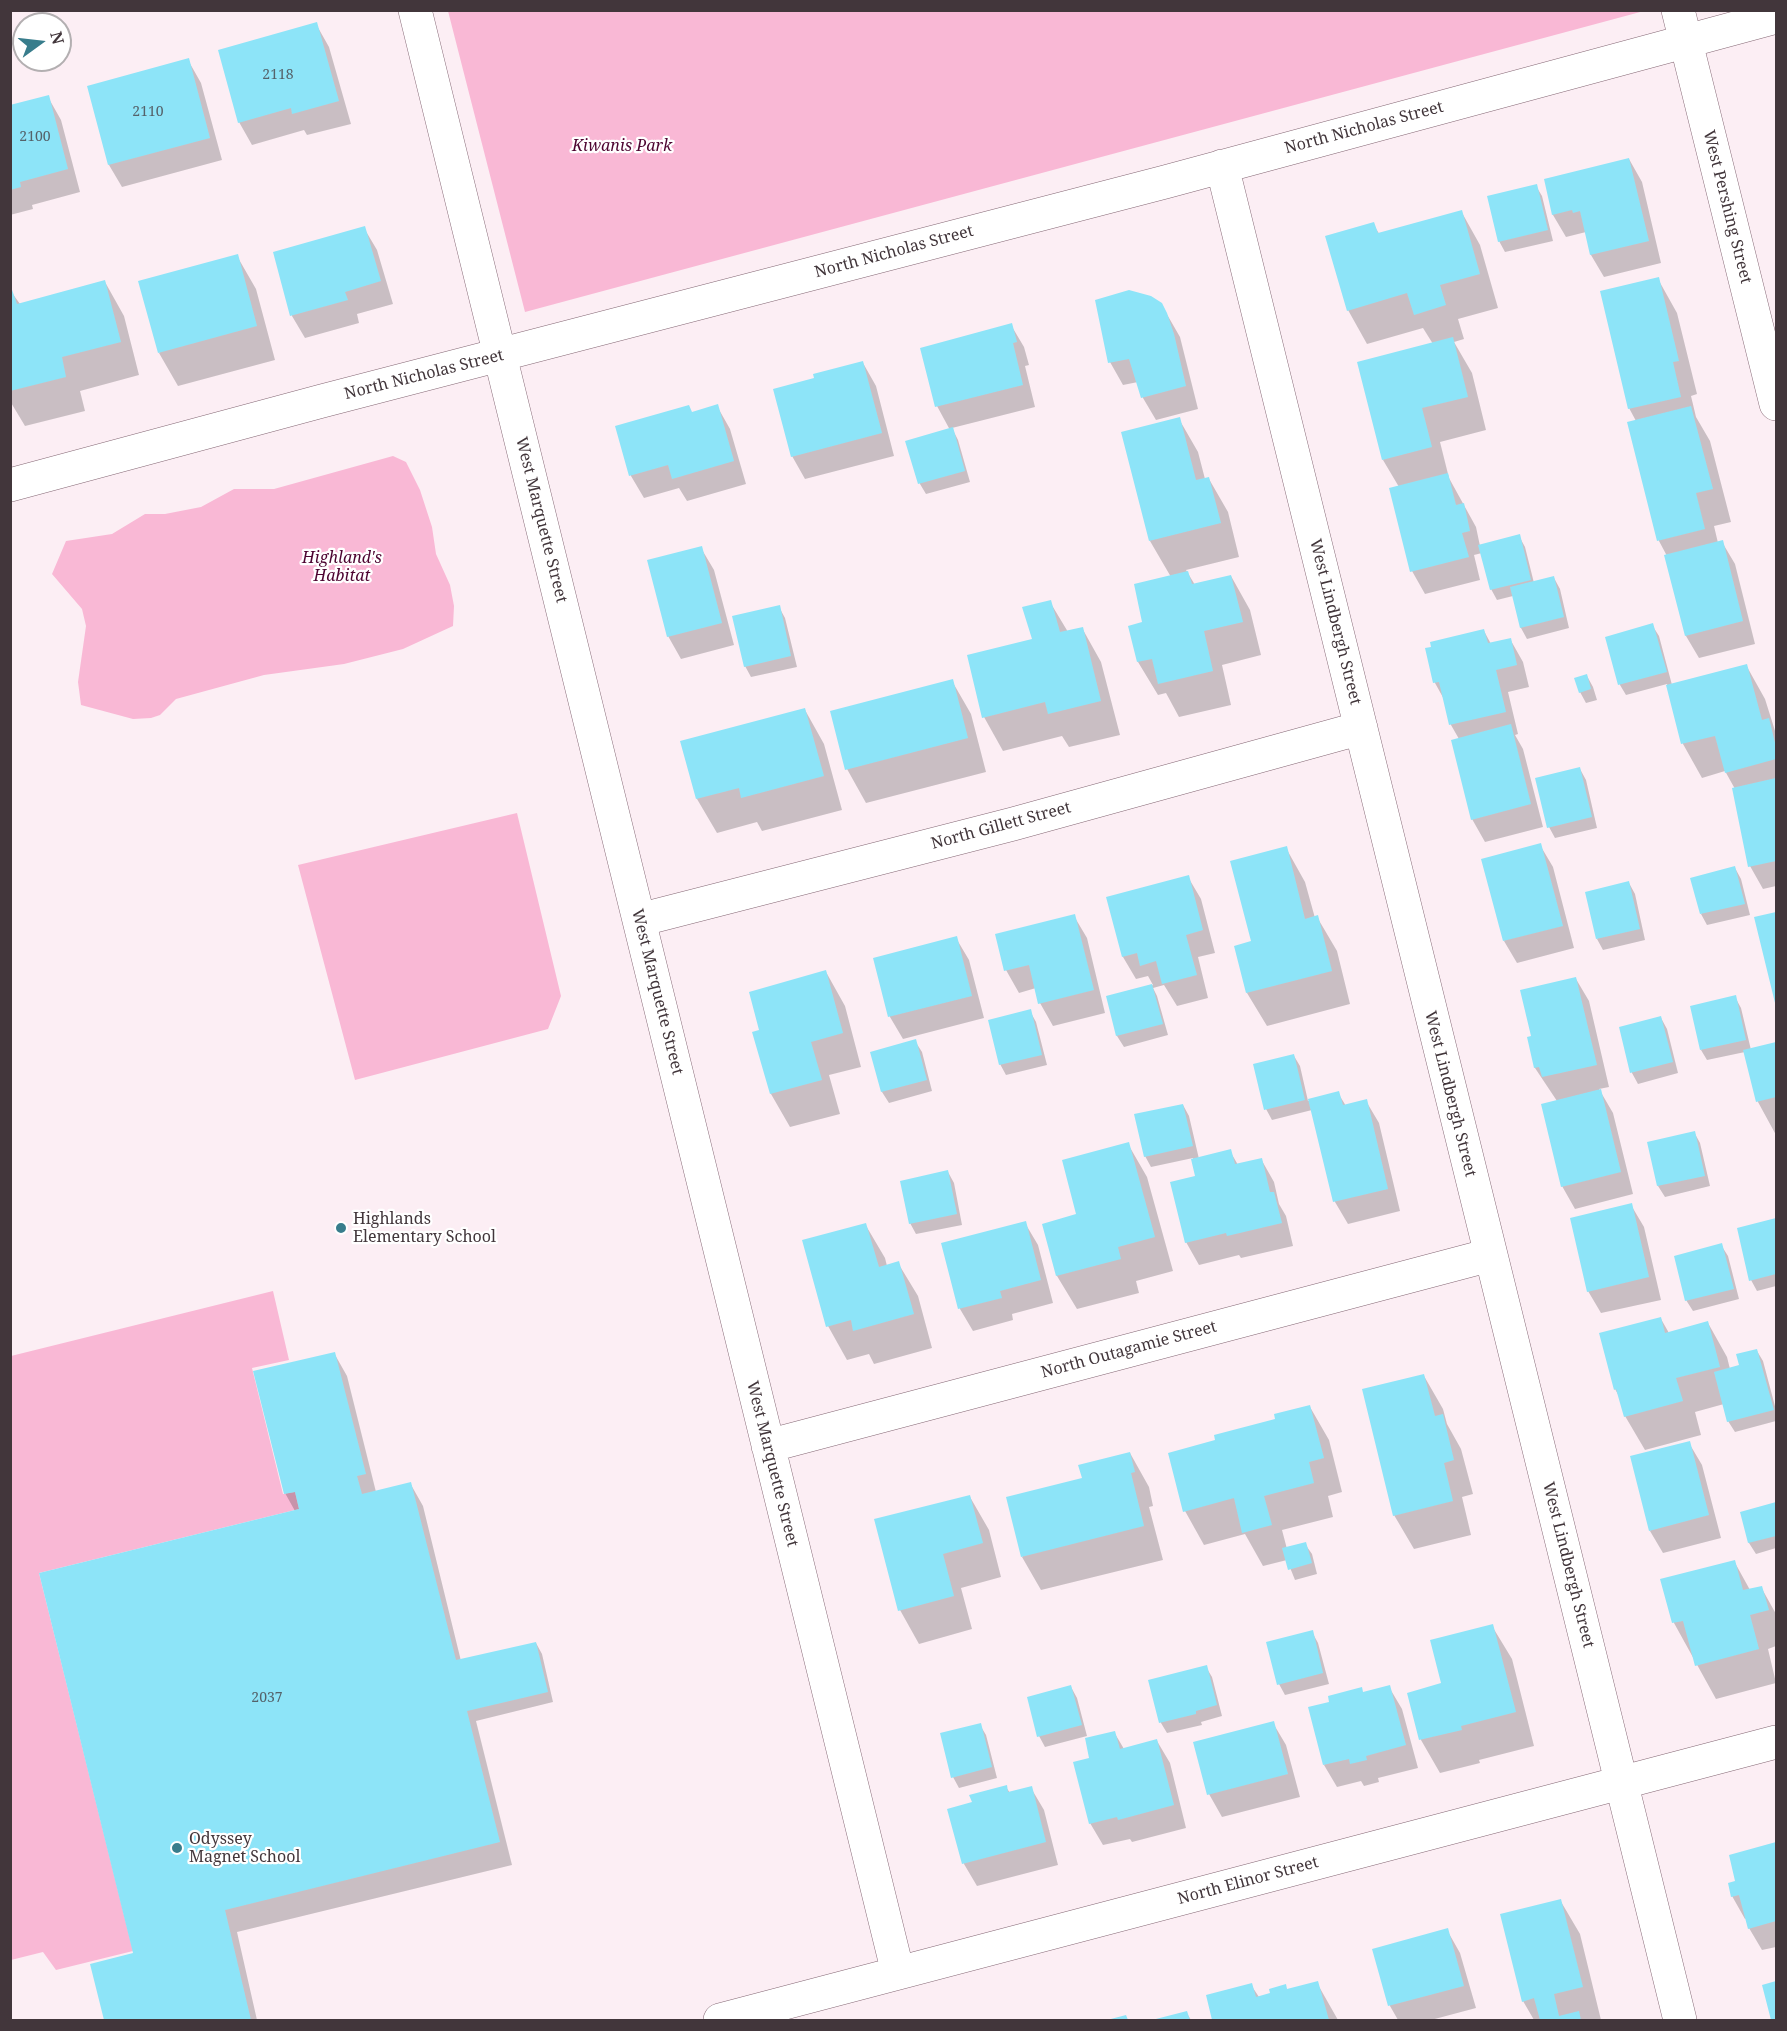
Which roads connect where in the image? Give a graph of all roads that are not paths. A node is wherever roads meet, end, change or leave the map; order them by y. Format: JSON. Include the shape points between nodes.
{"nodes":[{"id":1,"x":415,"y":10,"type":"edge"},
{"id":2,"x":1678,"y":10,"type":"edge"},
{"id":3,"x":1776,"y":17,"type":"edge"},
{"id":4,"x":1686,"y":42,"type":"junction"},
{"id":5,"x":1222,"y":166,"type":"junction"},
{"id":6,"x":501,"y":356,"type":"junction"},
{"id":7,"x":1776,"y":404,"type":"edge"},
{"id":8,"x":10,"y":485,"type":"edge"},
{"id":9,"x":1361,"y":728,"type":"junction"},
{"id":10,"x":639,"y":920,"type":"junction"},
{"id":11,"x":1490,"y":1255,"type":"junction"},
{"id":12,"x":768,"y":1446,"type":"junction"},
{"id":13,"x":1776,"y":1742,"type":"edge"},
{"id":14,"x":1622,"y":1782,"type":"junction"},
{"id":15,"x":898,"y":1973,"type":"junction"},
{"id":16,"x":720,"y":2020,"type":"edge"},
{"id":17,"x":1680,"y":2020,"type":"edge"}],
"edges":[{"from":1,"to":6,"type":"street","name":"West Marquette Street"},
{"from":2,"to":4,"type":"street","name":"West Pershing Street"},
{"from":3,"to":4,"type":"street","name":"North Nicholas Street"},
{"from":4,"to":5,"type":"street","name":"North Nicholas Street"},
{"from":4,"to":7,"type":"street","name":"West Pershing Street"},
{"from":5,"to":6,"type":"street","name":"North Nicholas Street"},
{"from":5,"to":9,"type":"street","name":"West Lindbergh Street"},
{"from":6,"to":8,"type":"street","name":"North Nicholas Street"},
{"from":6,"to":10,"type":"street","name":"West Marquette Street"},
{"from":9,"to":10,"type":"street","name":"North Gillett Street"},
{"from":9,"to":11,"type":"street","name":"West Lindbergh Street"},
{"from":10,"to":12,"type":"street","name":"West Marquette Street"},
{"from":11,"to":12,"type":"street","name":"North Outagamie Street"},
{"from":11,"to":14,"type":"street","name":"West Lindbergh Street"},
{"from":12,"to":15,"type":"street","name":"West Marquette Street"},
{"from":13,"to":14,"type":"street","name":"North Elinor Street"},
{"from":14,"to":15,"type":"street","name":"North Elinor Street"},
{"from":14,"to":17,"type":"street","name":"West Lindbergh Street"},
{"from":15,"to":16,"type":"street","name":"North Elinor Street"}]}
